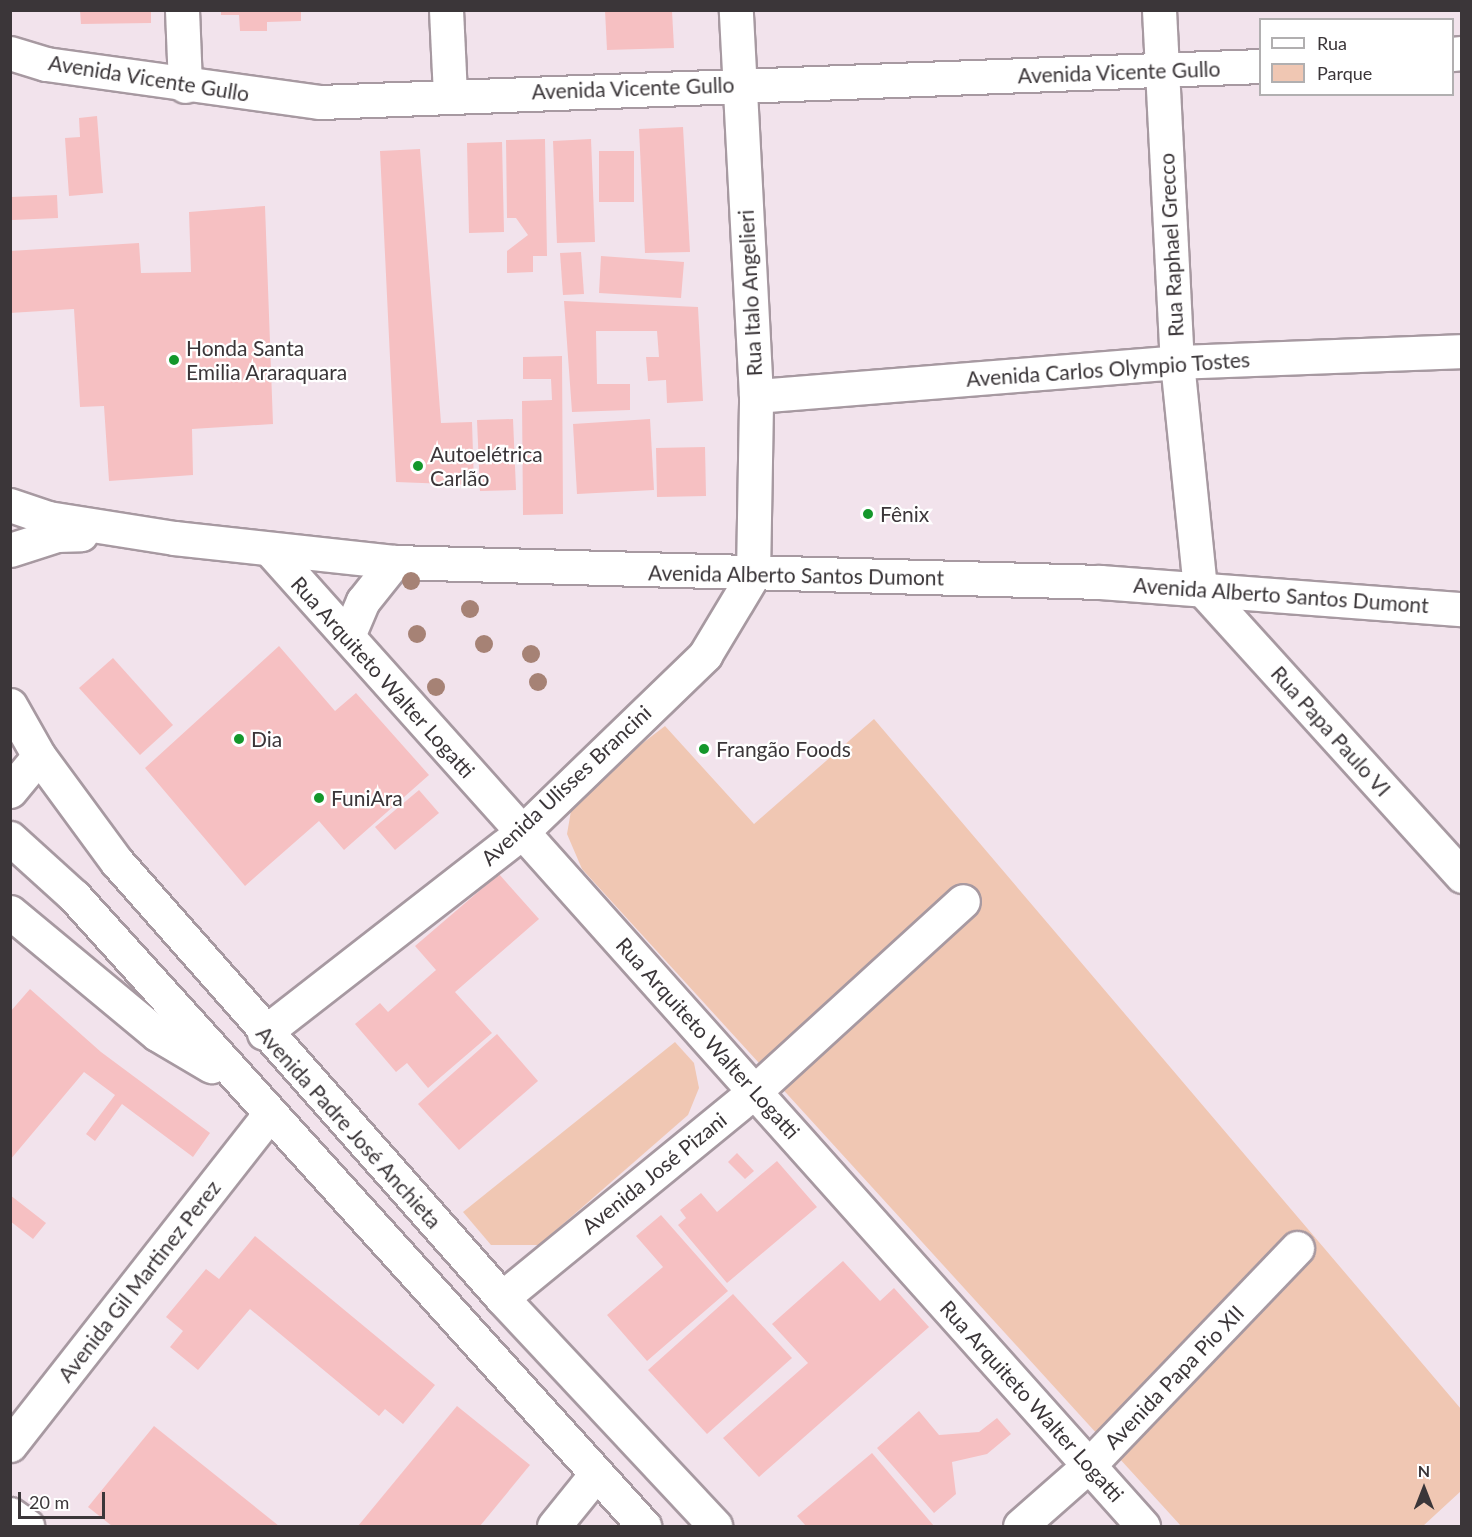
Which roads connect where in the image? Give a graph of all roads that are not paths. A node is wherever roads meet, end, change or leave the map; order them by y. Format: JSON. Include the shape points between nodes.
{"nodes":[{"id":1,"x":182,"y":10,"type":"edge"},
{"id":2,"x":446,"y":10,"type":"edge"},
{"id":3,"x":736,"y":10,"type":"edge"},
{"id":4,"x":1159,"y":10,"type":"edge"},
{"id":5,"x":10,"y":53,"type":"edge"},
{"id":6,"x":1259,"y":66,"type":"edge"},
{"id":7,"x":1162,"y":72,"type":"junction"},
{"id":8,"x":738,"y":84,"type":"junction"},
{"id":9,"x":185,"y":86,"type":"junction"},
{"id":10,"x":450,"y":96,"type":"junction"},
{"id":11,"x":1461,"y":351,"type":"edge"},
{"id":12,"x":1177,"y":362,"type":"junction"},
{"id":13,"x":756,"y":396,"type":"junction"},
{"id":14,"x":10,"y":505,"type":"edge"},
{"id":15,"x":131,"y":531,"type":"junction"},
{"id":16,"x":10,"y":550,"type":"edge"},
{"id":17,"x":272,"y":552,"type":"junction"},
{"id":18,"x":394,"y":562,"type":"junction"},
{"id":19,"x":753,"y":575,"type":"junction"},
{"id":20,"x":1200,"y":587,"type":"junction"},
{"id":21,"x":1461,"y":609,"type":"edge"},
{"id":22,"x":348,"y":636,"type":"junction"},
{"id":23,"x":10,"y":705,"type":"edge"},
{"id":24,"x":39,"y":756,"type":"junction"},
{"id":25,"x":10,"y":791,"type":"edge"},
{"id":26,"x":522,"y":832,"type":"junction"},
{"id":27,"x":10,"y":838,"type":"edge"},
{"id":28,"x":1461,"y":876,"type":"edge"},
{"id":29,"x":963,"y":901,"type":"dead end"},
{"id":30,"x":10,"y":912,"type":"edge"},
{"id":31,"x":264,"y":1033,"type":"junction"},
{"id":32,"x":235,"y":1080,"type":"junction"},
{"id":33,"x":756,"y":1090,"type":"junction"},
{"id":34,"x":268,"y":1116,"type":"junction"},
{"id":35,"x":1297,"y":1248,"type":"dead end"},
{"id":36,"x":502,"y":1298,"type":"junction"},
{"id":37,"x":10,"y":1445,"type":"edge"},
{"id":38,"x":1088,"y":1466,"type":"junction"},
{"id":39,"x":596,"y":1474,"type":"junction"},
{"id":40,"x":10,"y":1514,"type":"edge"},
{"id":41,"x":27,"y":1527,"type":"edge"},
{"id":42,"x":554,"y":1527,"type":"edge"},
{"id":43,"x":644,"y":1527,"type":"edge"},
{"id":44,"x":715,"y":1527,"type":"edge"},
{"id":45,"x":1020,"y":1527,"type":"edge"},
{"id":46,"x":1143,"y":1527,"type":"edge"}],
"edges":[{"from":1,"to":9,"type":"street"},
{"from":2,"to":10,"type":"street"},
{"from":3,"to":8,"type":"street","name":"Rua Italo Angelieri"},
{"from":4,"to":7,"type":"street","name":"Rua Raphael Grecco"},
{"from":5,"to":9,"type":"street","name":"Avenida Vicente Gullo"},
{"from":6,"to":7,"type":"street","name":"Avenida Vicente Gullo"},
{"from":7,"to":8,"type":"street","name":"Avenida Vicente Gullo"},
{"from":7,"to":12,"type":"street","name":"Rua Raphael Grecco"},
{"from":8,"to":10,"type":"street","name":"Avenida Vicente Gullo"},
{"from":8,"to":13,"type":"street","name":"Rua Italo Angelieri"},
{"from":9,"to":10,"type":"street","name":"Avenida Vicente Gullo","via":[[320,102]]},
{"from":11,"to":12,"type":"street","name":"Avenida Carlos Olympio Tostes"},
{"from":12,"to":13,"type":"street","name":"Avenida Carlos Olympio Tostes"},
{"from":12,"to":20,"type":"street","name":"Rua Raphael Grecco"},
{"from":13,"to":19,"type":"street","name":"Rua Italo Angelieri"},
{"from":14,"to":15,"type":"street","name":"Avenida Alberto Santos Dumont","via":[[48,518]]},
{"from":15,"to":16,"type":"street","name":"Avenida Alberto Santos Dumont","via":[[57,535]]},
{"from":15,"to":17,"type":"street","name":"Avenida Alberto Santos Dumont"},
{"from":17,"to":18,"type":"street","name":"Avenida Alberto Santos Dumont"},
{"from":17,"to":22,"type":"street","name":"Rua Arquiteto Walter Logatti"},
{"from":18,"to":19,"type":"street","name":"Avenida Alberto Santos Dumont"},
{"from":18,"to":22,"type":"street","via":[[363,601]]},
{"from":19,"to":20,"type":"street","name":"Avenida Alberto Santos Dumont"},
{"from":19,"to":26,"type":"street","name":"Avenida Ulisses Brancini","via":[[705,656]]},
{"from":20,"to":21,"type":"street","name":"Avenida Alberto Santos Dumont"},
{"from":20,"to":28,"type":"street","name":"Rua Papa Paulo VI"},
{"from":22,"to":26,"type":"street","name":"Rua Arquiteto Walter Logatti"},
{"from":23,"to":24,"type":"street","name":"Avenida Padre José Anchieta"},
{"from":24,"to":25,"type":"street"},
{"from":24,"to":31,"type":"street","name":"Avenida Padre José Anchieta","via":[[117,862]]},
{"from":26,"to":31,"type":"street","name":"Avenida Ulisses Brancini"},
{"from":26,"to":33,"type":"street","name":"Rua Arquiteto Walter Logatti"},
{"from":27,"to":32,"type":"street","via":[[74,896]]},
{"from":29,"to":33,"type":"street","name":"Avenida José Pizani"},
{"from":30,"to":32,"type":"street","via":[[157,1034]]},
{"from":31,"to":36,"type":"street","name":"Avenida Padre José Anchieta"},
{"from":32,"to":34,"type":"street"},
{"from":33,"to":36,"type":"street","name":"Avenida José Pizani"},
{"from":33,"to":38,"type":"street","name":"Rua Arquiteto Walter Logatti"},
{"from":34,"to":37,"type":"street","name":"Avenida Gil Martinez Perez"},
{"from":34,"to":39,"type":"street"},
{"from":35,"to":38,"type":"street","name":"Avenida Papa Pio XII"},
{"from":36,"to":44,"type":"street","name":"Avenida Padre José Anchieta"},
{"from":38,"to":45,"type":"street","name":"Avenida Papa Pio XII"},
{"from":38,"to":46,"type":"street","name":"Rua Arquiteto Walter Logatti"},
{"from":39,"to":42,"type":"street"},
{"from":39,"to":43,"type":"street"},
{"from":40,"to":41,"type":"street"}]}
